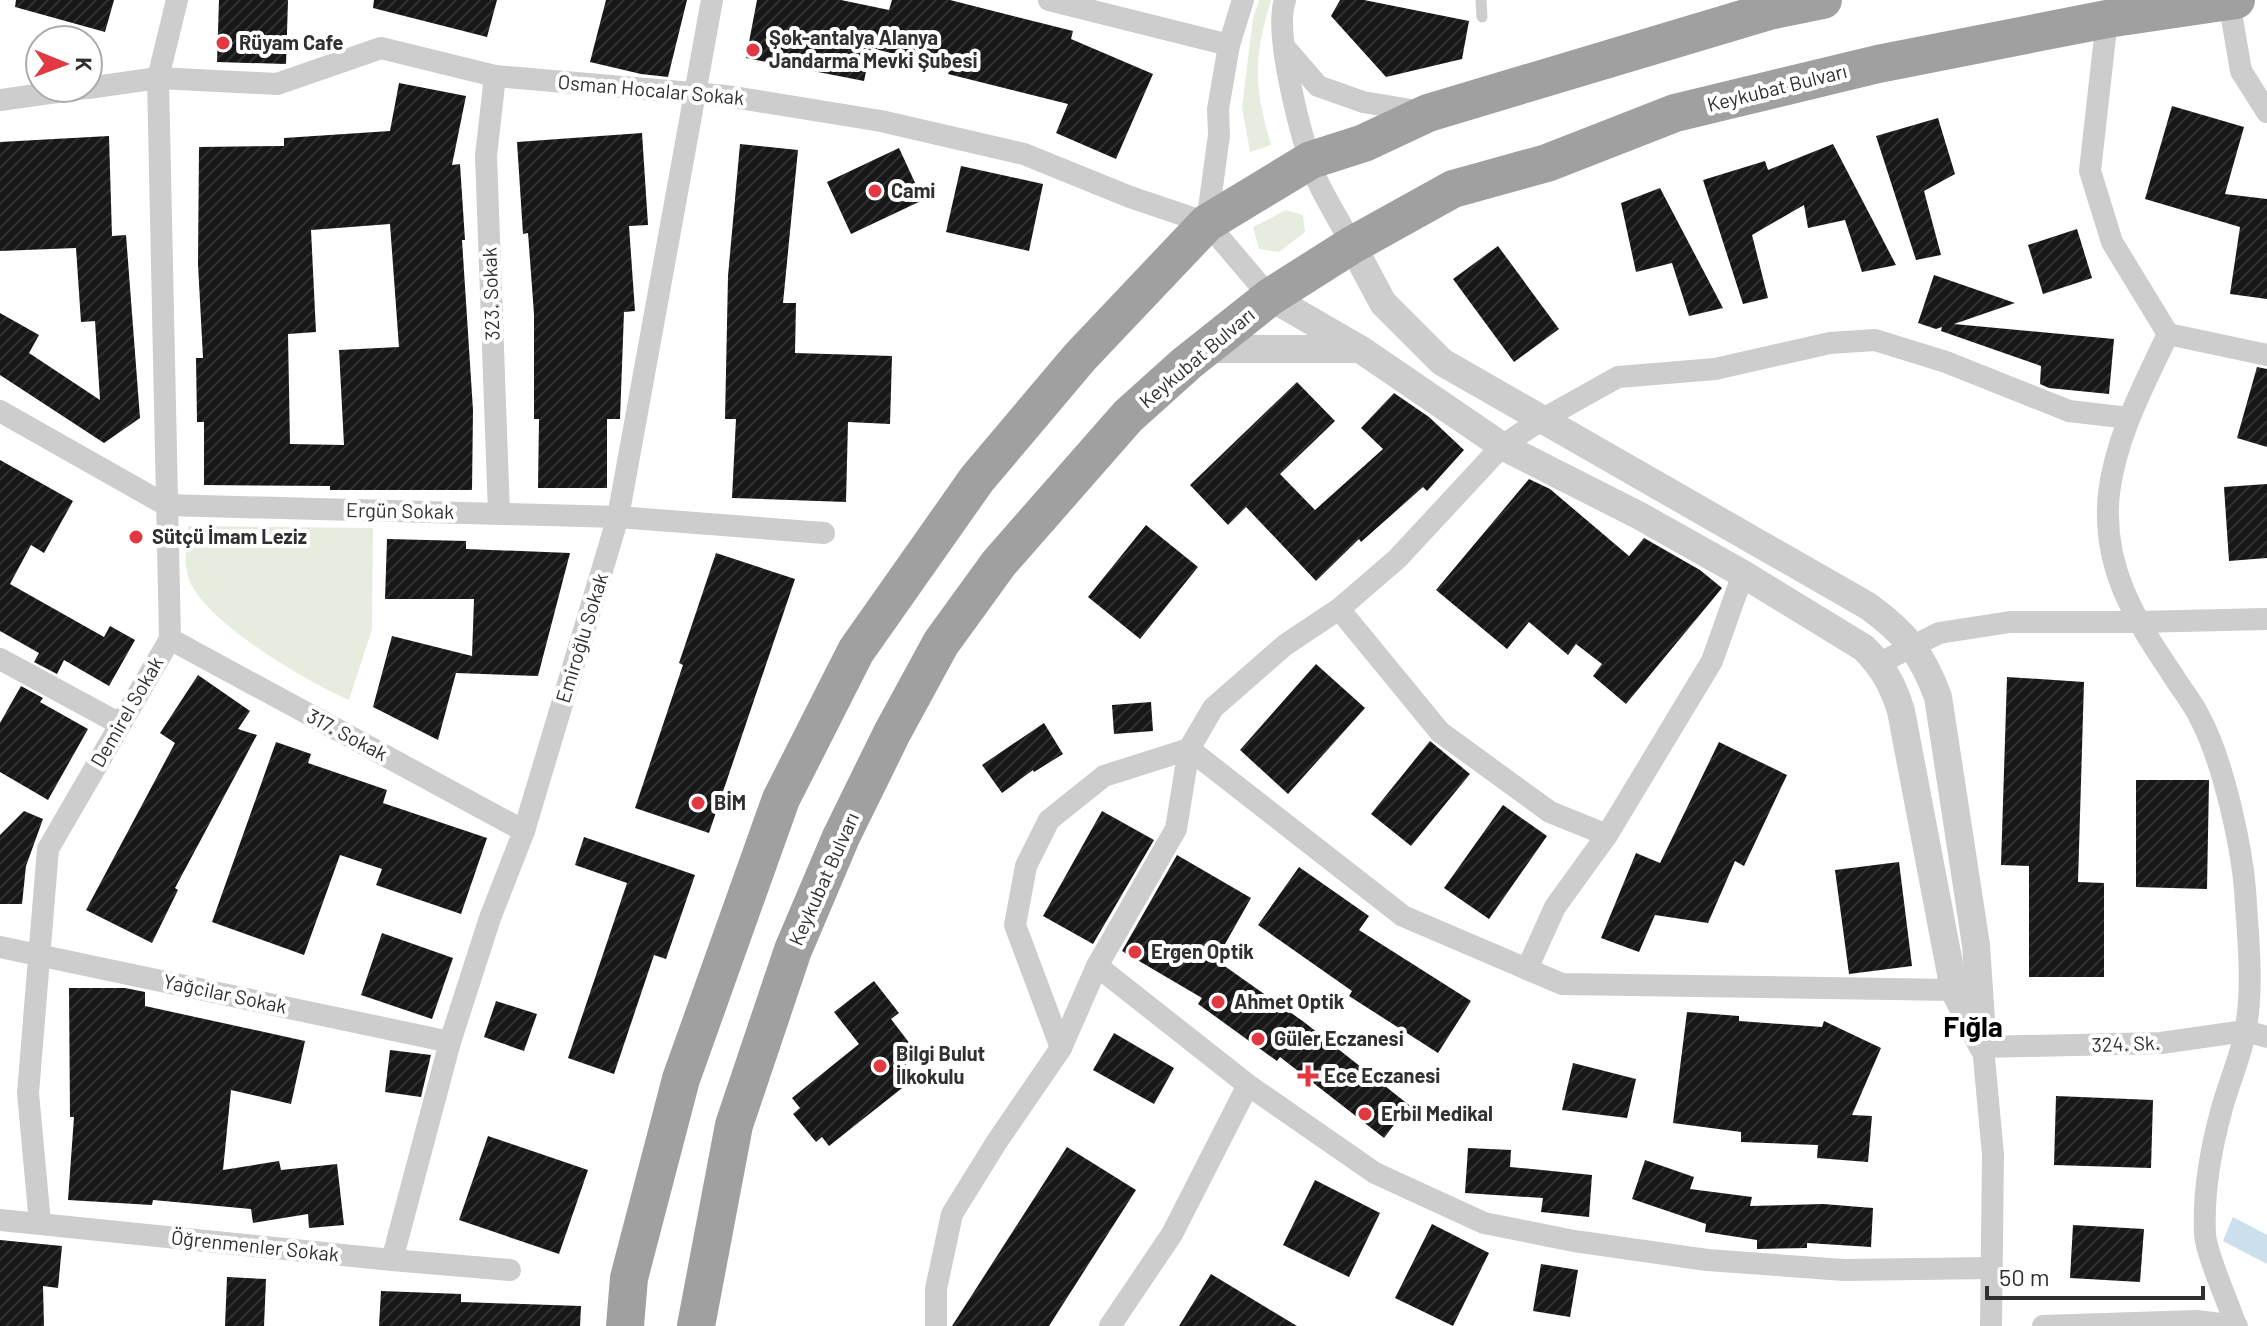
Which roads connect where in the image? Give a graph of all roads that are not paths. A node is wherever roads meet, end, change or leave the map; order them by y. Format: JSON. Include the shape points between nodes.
{"nodes":[{"id":1,"x":177,"y":0,"type":"edge"},
{"id":2,"x":712,"y":0,"type":"edge"},
{"id":3,"x":1049,"y":0,"type":"edge"},
{"id":4,"x":1243,"y":0,"type":"edge"},
{"id":5,"x":1285,"y":0,"type":"edge"},
{"id":6,"x":1481,"y":0,"type":"edge"},
{"id":7,"x":1823,"y":0,"type":"edge"},
{"id":8,"x":2232,"y":1,"type":"edge"},
{"id":9,"x":1482,"y":17,"type":"dead end"},
{"id":10,"x":2107,"y":19,"type":"junction"},
{"id":11,"x":1229,"y":45,"type":"junction"},
{"id":12,"x":1282,"y":45,"type":"junction"},
{"id":13,"x":495,"y":76,"type":"junction"},
{"id":14,"x":158,"y":78,"type":"junction"},
{"id":15,"x":104,"y":86,"type":"edge"},
{"id":16,"x":693,"y":93,"type":"junction"},
{"id":17,"x":24,"y":97,"type":"edge"},
{"id":18,"x":0,"y":100,"type":"edge"},
{"id":19,"x":2267,"y":112,"type":"edge"},
{"id":20,"x":1428,"y":113,"type":"junction"},
{"id":21,"x":1311,"y":160,"type":"junction"},
{"id":22,"x":1207,"y":223,"type":"junction"},
{"id":23,"x":1352,"y":245,"type":"junction"},
{"id":24,"x":1270,"y":297,"type":"junction"},
{"id":25,"x":2168,"y":334,"type":"junction"},
{"id":26,"x":1206,"y":349,"type":"junction"},
{"id":27,"x":1360,"y":349,"type":"junction"},
{"id":28,"x":2267,"y":355,"type":"edge"},
{"id":29,"x":0,"y":411,"type":"edge"},
{"id":30,"x":2129,"y":418,"type":"junction"},
{"id":31,"x":1541,"y":420,"type":"junction"},
{"id":32,"x":1502,"y":446,"type":"junction"},
{"id":33,"x":166,"y":505,"type":"junction"},
{"id":34,"x":499,"y":513,"type":"junction"},
{"id":35,"x":618,"y":517,"type":"junction"},
{"id":36,"x":824,"y":533,"type":"dead end"},
{"id":37,"x":1743,"y":574,"type":"junction"},
{"id":38,"x":1339,"y":609,"type":"junction"},
{"id":39,"x":2267,"y":619,"type":"edge"},
{"id":40,"x":2137,"y":622,"type":"junction"},
{"id":41,"x":170,"y":639,"type":"junction"},
{"id":42,"x":1913,"y":645,"type":"junction"},
{"id":43,"x":0,"y":659,"type":"edge"},
{"id":44,"x":1880,"y":663,"type":"junction"},
{"id":45,"x":120,"y":724,"type":"junction"},
{"id":46,"x":1189,"y":749,"type":"junction"},
{"id":47,"x":524,"y":831,"type":"junction"},
{"id":48,"x":1607,"y":835,"type":"junction"},
{"id":49,"x":0,"y":947,"type":"edge"},
{"id":50,"x":39,"y":955,"type":"junction"},
{"id":51,"x":1097,"y":966,"type":"junction"},
{"id":52,"x":1527,"y":969,"type":"junction"},
{"id":53,"x":1954,"y":990,"type":"junction"},
{"id":54,"x":2256,"y":1034,"type":"edge"},
{"id":55,"x":450,"y":1042,"type":"junction"},
{"id":56,"x":1983,"y":1047,"type":"junction"},
{"id":57,"x":1061,"y":1048,"type":"junction"},
{"id":58,"x":1248,"y":1085,"type":"junction"},
{"id":59,"x":0,"y":1220,"type":"edge"},
{"id":60,"x":40,"y":1223,"type":"junction"},
{"id":61,"x":392,"y":1260,"type":"junction"},
{"id":62,"x":1991,"y":1268,"type":"junction"},
{"id":63,"x":510,"y":1270,"type":"dead end"},
{"id":64,"x":625,"y":1326,"type":"edge"},
{"id":65,"x":696,"y":1326,"type":"edge"},
{"id":66,"x":936,"y":1326,"type":"edge"},
{"id":67,"x":1110,"y":1326,"type":"edge"},
{"id":68,"x":1991,"y":1326,"type":"edge"},
{"id":69,"x":2043,"y":1326,"type":"edge"},
{"id":70,"x":2237,"y":1326,"type":"edge"}],
"edges":[{"from":1,"to":14,"type":"street","name":"Demirel Sokak"},
{"from":2,"to":16,"type":"street","name":"Emiroğlu Sokak"},
{"from":3,"to":11,"type":"street"},
{"from":4,"to":11,"type":"street"},
{"from":5,"to":12,"type":"street"},
{"from":6,"to":9,"type":"lane"},
{"from":7,"to":20,"type":"highway","via":[[1769,11]]},
{"from":8,"to":10,"type":"highway","name":"Keykubat Bulvarı"},
{"from":8,"to":19,"type":"street","via":[[2241,71]]},
{"from":10,"to":23,"type":"highway","name":"Keykubat Bulvarı","via":[[1878,64],[1675,113],[1547,163],[1453,189]]},
{"from":10,"to":25,"type":"street","via":[[2090,171],[2112,242]]},
{"from":11,"to":22,"type":"street"},
{"from":12,"to":20,"type":"street","via":[[1318,86],[1363,102]]},
{"from":12,"to":21,"type":"street"},
{"from":13,"to":14,"type":"street","name":"Osman Hocalar Sokak","via":[[381,48],[277,84]]},
{"from":13,"to":16,"type":"street","name":"Osman Hocalar Sokak"},
{"from":13,"to":34,"type":"street","name":"323. Sokak","via":[[486,156]]},
{"from":14,"to":15,"type":"street","name":"Osman Hocalar Sokak"},
{"from":14,"to":33,"type":"street","name":"Demirel Sokak"},
{"from":16,"to":22,"type":"street","name":"Osman Hocalar Sokak","via":[[881,121],[1024,154]]},
{"from":16,"to":35,"type":"street","name":"Emiroğlu Sokak"},
{"from":17,"to":18,"type":"street","name":"Osman Hocalar Sokak"},
{"from":20,"to":21,"type":"highway"},
{"from":21,"to":22,"type":"highway"},
{"from":21,"to":23,"type":"street"},
{"from":22,"to":24,"type":"street"},
{"from":22,"to":64,"type":"highway","via":[[1080,357],[977,479],[856,651],[781,799],[681,1079],[629,1278]]},
{"from":23,"to":24,"type":"highway","name":"Keykubat Bulvarı"},
{"from":23,"to":31,"type":"street","via":[[1383,303],[1442,362]]},
{"from":24,"to":26,"type":"highway","name":"Keykubat Bulvarı"},
{"from":24,"to":27,"type":"street"},
{"from":25,"to":28,"type":"street"},
{"from":25,"to":30,"type":"street"},
{"from":26,"to":27,"type":"street"},
{"from":26,"to":65,"type":"highway","name":"Keykubat Bulvarı","via":[[1128,416],[999,563],[941,643],[892,733],[793,950],[739,1110]]},
{"from":27,"to":32,"type":"street"},
{"from":29,"to":33,"type":"street","name":"Ergün Sokak"},
{"from":30,"to":31,"type":"street","via":[[2069,411],[1875,340],[1830,343],[1715,369],[1618,377]]},
{"from":30,"to":40,"type":"street","via":[[2109,493],[2108,525],[2112,559]]},
{"from":31,"to":32,"type":"street"},
{"from":31,"to":42,"type":"street","via":[[1868,606]]},
{"from":32,"to":37,"type":"street"},
{"from":32,"to":38,"type":"street","via":[[1397,559]]},
{"from":33,"to":34,"type":"street","name":"Ergün Sokak"},
{"from":33,"to":41,"type":"street","name":"Demirel Sokak"},
{"from":34,"to":35,"type":"street","name":"Ergün Sokak"},
{"from":35,"to":36,"type":"street","name":"Ergün Sokak"},
{"from":35,"to":47,"type":"street","name":"Emiroğlu Sokak"},
{"from":37,"to":44,"type":"street"},
{"from":37,"to":48,"type":"street","via":[[1712,661]]},
{"from":38,"to":46,"type":"street","via":[[1285,645],[1213,708]]},
{"from":38,"to":48,"type":"street","via":[[1440,732],[1550,812]]},
{"from":39,"to":40,"type":"street"},
{"from":40,"to":42,"type":"street","via":[[2010,622],[1939,633]]},
{"from":40,"to":54,"type":"street","via":[[2201,718],[2224,787],[2246,900]]},
{"from":41,"to":45,"type":"street","name":"Demirel Sokak"},
{"from":41,"to":47,"type":"street","name":"317. Sokak"},
{"from":42,"to":44,"type":"street"},
{"from":42,"to":56,"type":"street","via":[[1938,697],[1976,945]]},
{"from":43,"to":45,"type":"street"},
{"from":44,"to":53,"type":"street","via":[[1901,711]]},
{"from":45,"to":50,"type":"street","name":"Demirel Sokak","via":[[48,849]]},
{"from":46,"to":51,"type":"street","via":[[1176,829]]},
{"from":46,"to":52,"type":"street","via":[[1403,916]]},
{"from":46,"to":57,"type":"street","via":[[1104,776],[1049,820],[1026,866],[1015,925]]},
{"from":47,"to":55,"type":"street","name":"Emiroğlu Sokak"},
{"from":48,"to":52,"type":"street","via":[[1555,907]]},
{"from":49,"to":50,"type":"street","name":"Yağcilar Sokak"},
{"from":50,"to":55,"type":"street","name":"Yağcilar Sokak"},
{"from":50,"to":60,"type":"street","name":"Demirel Sokak","via":[[28,1093]]},
{"from":51,"to":57,"type":"street"},
{"from":51,"to":58,"type":"street"},
{"from":52,"to":53,"type":"street","via":[[1562,984]]},
{"from":53,"to":56,"type":"street"},
{"from":54,"to":56,"type":"street","name":"324. Sk.","via":[[2161,1043]]},
{"from":54,"to":70,"type":"street","via":[[2221,1112],[2207,1183],[2205,1237]]},
{"from":55,"to":61,"type":"street","name":"Emiroğlu Sokak"},
{"from":56,"to":62,"type":"street","via":[[1993,1155]]},
{"from":57,"to":66,"type":"street","via":[[952,1214],[936,1289]]},
{"from":58,"to":62,"type":"street","via":[[1375,1173],[1484,1223],[1707,1260],[1844,1270]]},
{"from":58,"to":67,"type":"street","via":[[1172,1234]]},
{"from":59,"to":60,"type":"street","name":"Öğrenmenler Sokak"},
{"from":60,"to":61,"type":"street","name":"Öğrenmenler Sokak"},
{"from":61,"to":63,"type":"street","name":"Öğrenmenler Sokak"},
{"from":62,"to":68,"type":"street"},
{"from":69,"to":70,"type":"street","via":[[2196,1321]]}]}
